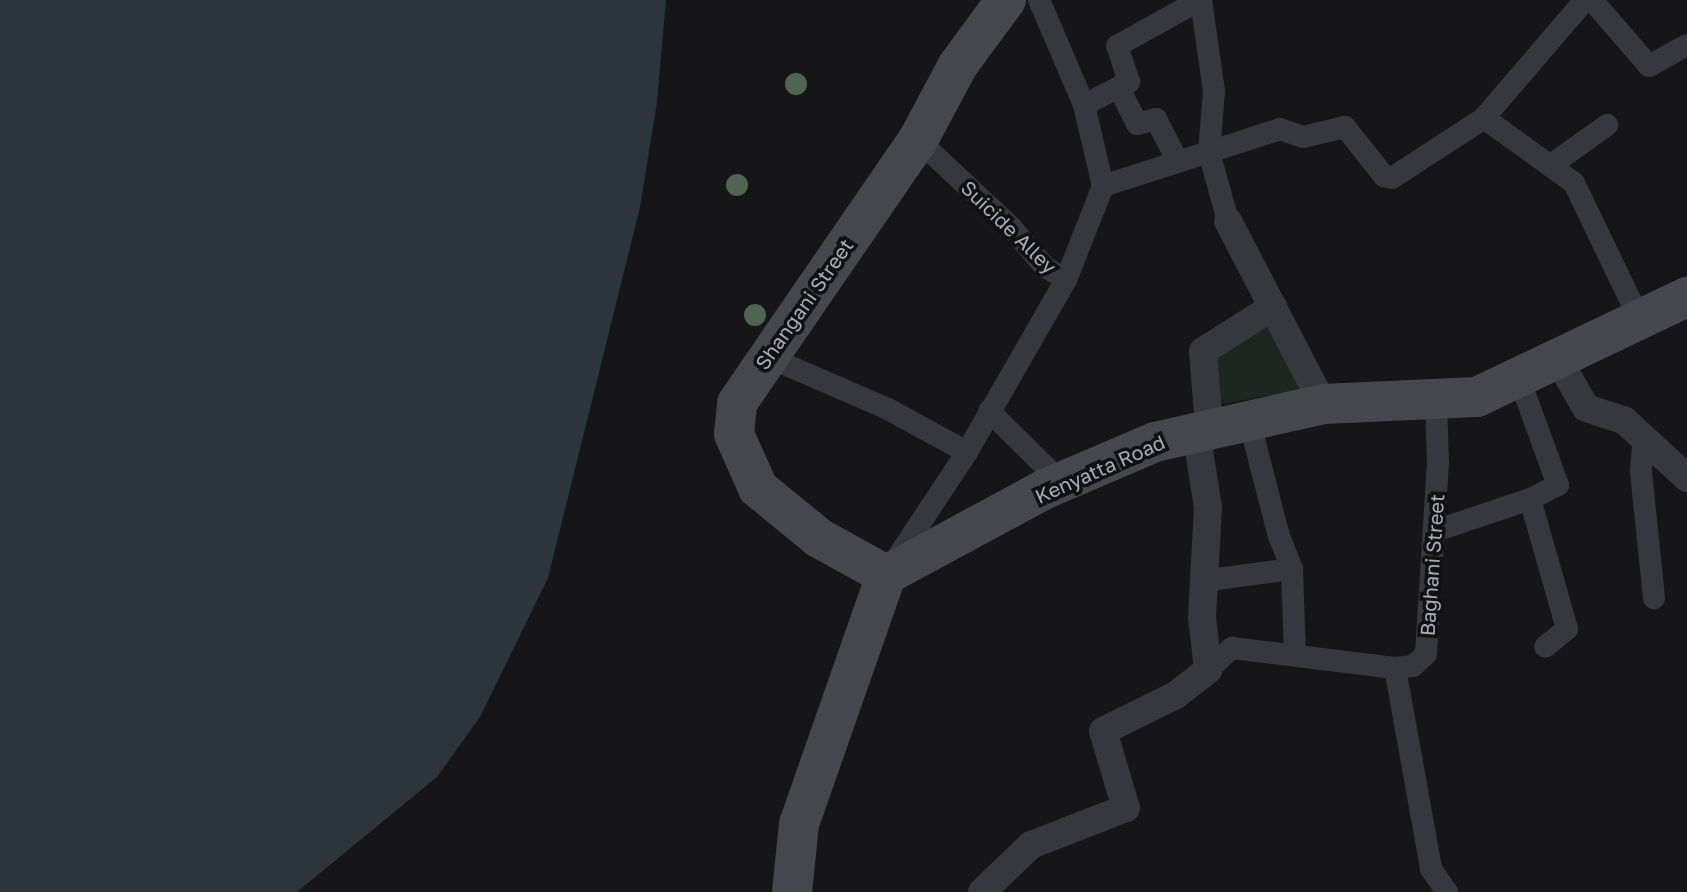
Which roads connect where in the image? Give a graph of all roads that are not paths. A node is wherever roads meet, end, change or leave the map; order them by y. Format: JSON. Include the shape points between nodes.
{"nodes":[{"id":1,"x":1006,"y":0,"type":"edge"},
{"id":2,"x":1039,"y":0,"type":"edge"},
{"id":3,"x":1200,"y":0,"type":"edge"},
{"id":4,"x":1585,"y":0,"type":"edge"},
{"id":5,"x":1592,"y":0,"type":"edge"},
{"id":6,"x":1687,"y":45,"type":"edge"},
{"id":7,"x":1119,"y":88,"type":"junction"},
{"id":8,"x":1084,"y":105,"type":"junction"},
{"id":9,"x":1484,"y":118,"type":"junction"},
{"id":10,"x":1607,"y":125,"type":"dead end"},
{"id":11,"x":918,"y":140,"type":"junction"},
{"id":12,"x":1209,"y":152,"type":"junction"},
{"id":13,"x":1178,"y":162,"type":"junction"},
{"id":14,"x":1551,"y":165,"type":"junction"},
{"id":15,"x":1103,"y":186,"type":"junction"},
{"id":16,"x":1228,"y":221,"type":"joint"},
{"id":17,"x":1066,"y":280,"type":"junction"},
{"id":18,"x":1687,"y":297,"type":"edge"},
{"id":19,"x":1273,"y":307,"type":"junction"},
{"id":20,"x":1640,"y":320,"type":"junction"},
{"id":21,"x":768,"y":357,"type":"junction"},
{"id":22,"x":1558,"y":359,"type":"junction"},
{"id":23,"x":1519,"y":378,"type":"junction"},
{"id":24,"x":1436,"y":400,"type":"junction"},
{"id":25,"x":1323,"y":404,"type":"junction"},
{"id":26,"x":989,"y":411,"type":"junction"},
{"id":27,"x":1249,"y":420,"type":"junction"},
{"id":28,"x":1203,"y":429,"type":"junction"},
{"id":29,"x":1644,"y":435,"type":"junction"},
{"id":30,"x":967,"y":452,"type":"junction"},
{"id":31,"x":1687,"y":478,"type":"edge"},
{"id":32,"x":1062,"y":483,"type":"junction"},
{"id":33,"x":1530,"y":499,"type":"junction"},
{"id":34,"x":1435,"y":531,"type":"junction"},
{"id":35,"x":1292,"y":569,"type":"junction"},
{"id":36,"x":886,"y":575,"type":"junction"},
{"id":37,"x":1202,"y":581,"type":"junction"},
{"id":38,"x":1654,"y":598,"type":"dead end"},
{"id":39,"x":1545,"y":647,"type":"dead end"},
{"id":40,"x":1295,"y":653,"type":"junction"},
{"id":41,"x":1395,"y":668,"type":"junction"},
{"id":42,"x":1208,"y":670,"type":"junction"},
{"id":43,"x":792,"y":892,"type":"edge"},
{"id":44,"x":982,"y":892,"type":"edge"},
{"id":45,"x":1447,"y":892,"type":"edge"}],
"edges":[{"from":1,"to":11,"type":"main road","name":"Shangani Street","via":[[958,65]]},
{"from":2,"to":8,"type":"street"},
{"from":3,"to":7,"type":"street","via":[[1117,46],[1129,82]]},
{"from":3,"to":12,"type":"street","via":[[1214,91]]},
{"from":4,"to":9,"type":"street"},
{"from":5,"to":6,"type":"street","via":[[1649,66]]},
{"from":7,"to":8,"type":"street"},
{"from":7,"to":13,"type":"street","via":[[1137,124],[1156,119]]},
{"from":8,"to":15,"type":"street"},
{"from":9,"to":12,"type":"street","via":[[1392,178],[1384,176],[1345,127],[1303,137],[1280,129]]},
{"from":9,"to":14,"type":"street"},
{"from":10,"to":14,"type":"street"},
{"from":11,"to":17,"type":"street","name":"Suicide Alley","via":[[1011,227],[1044,266]]},
{"from":11,"to":21,"type":"main road","name":"Shangani Street"},
{"from":12,"to":13,"type":"street"},
{"from":12,"to":16,"type":"street"},
{"from":13,"to":15,"type":"street"},
{"from":14,"to":20,"type":"street","via":[[1574,183]]},
{"from":15,"to":17,"type":"street"},
{"from":16,"to":19,"type":"street"},
{"from":17,"to":26,"type":"street"},
{"from":18,"to":20,"type":"main road","name":"Kenyatta Road"},
{"from":19,"to":25,"type":"street"},
{"from":19,"to":28,"type":"street","via":[[1203,351]]},
{"from":20,"to":22,"type":"main road","name":"Kenyatta Road"},
{"from":21,"to":30,"type":"street","via":[[888,409]]},
{"from":21,"to":36,"type":"main road","name":"Shangani Street","via":[[737,403],[734,434],[752,477],[781,511]]},
{"from":22,"to":23,"type":"main road","name":"Kenyatta Road"},
{"from":22,"to":29,"type":"street","via":[[1586,408],[1604,418],[1622,419]]},
{"from":23,"to":24,"type":"main road","name":"Kenyatta Road","via":[[1477,397]]},
{"from":23,"to":33,"type":"street","via":[[1558,485]]},
{"from":24,"to":25,"type":"main road","name":"Kenyatta Road"},
{"from":24,"to":34,"type":"street","name":"Baghani Street"},
{"from":25,"to":27,"type":"main road","name":"Kenyatta Road"},
{"from":26,"to":30,"type":"street"},
{"from":26,"to":32,"type":"street"},
{"from":27,"to":28,"type":"main road","name":"Kenyatta Road"},
{"from":27,"to":35,"type":"street"},
{"from":28,"to":32,"type":"main road","name":"Kenyatta Road","via":[[1155,442]]},
{"from":28,"to":37,"type":"street","via":[[1208,507]]},
{"from":29,"to":31,"type":"street"},
{"from":29,"to":38,"type":"street","via":[[1641,472]]},
{"from":30,"to":36,"type":"street"},
{"from":32,"to":36,"type":"main road","name":"Kenyatta Road"},
{"from":33,"to":34,"type":"street"},
{"from":33,"to":39,"type":"street","via":[[1567,629]]},
{"from":34,"to":41,"type":"street","name":"Baghani Street","via":[[1426,654],[1413,666]]},
{"from":35,"to":37,"type":"street"},
{"from":35,"to":40,"type":"street"},
{"from":36,"to":43,"type":"main road","via":[[799,824]]},
{"from":37,"to":42,"type":"street"},
{"from":40,"to":41,"type":"street"},
{"from":40,"to":42,"type":"street","via":[[1232,648]]},
{"from":41,"to":45,"type":"street","via":[[1431,869]]},
{"from":42,"to":44,"type":"street","via":[[1176,695],[1103,731],[1126,808],[1031,845]]}]}
